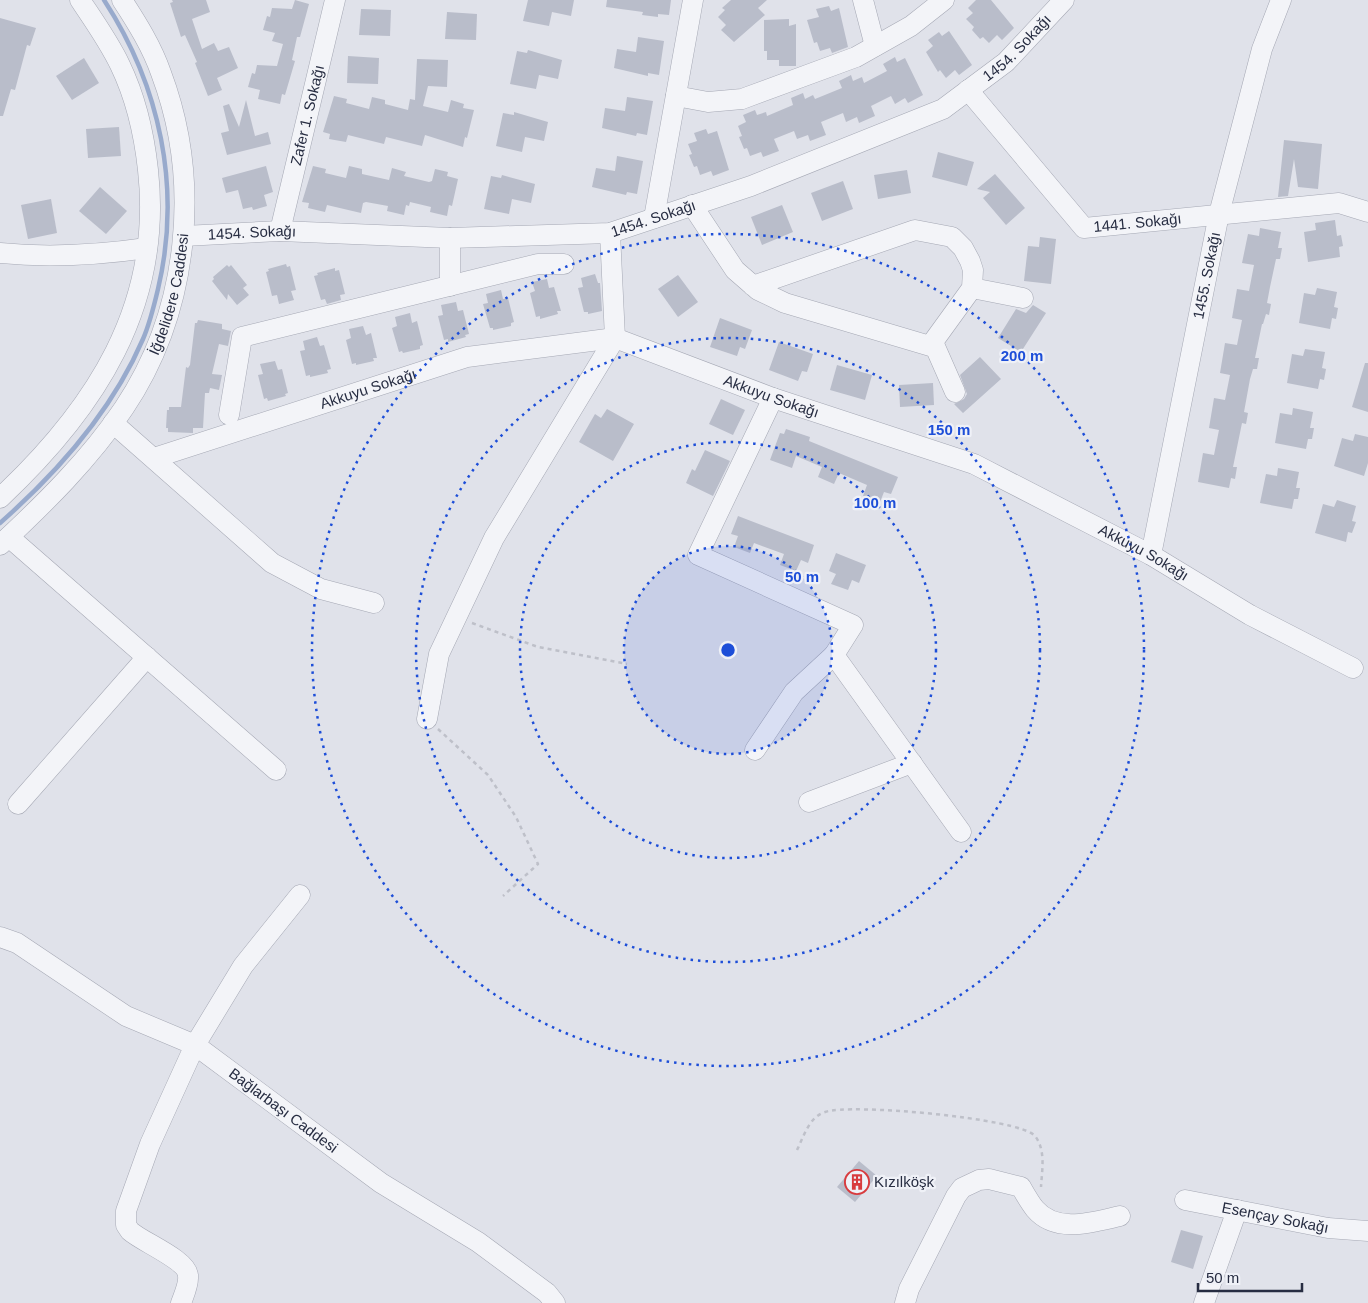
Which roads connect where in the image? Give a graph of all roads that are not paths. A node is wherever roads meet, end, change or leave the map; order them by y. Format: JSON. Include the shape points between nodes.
{"nodes":[{"id":1,"x":80,"y":0,"type":"edge"},
{"id":2,"x":122,"y":0,"type":"edge"},
{"id":3,"x":335,"y":0,"type":"edge"},
{"id":4,"x":693,"y":0,"type":"edge"},
{"id":5,"x":863,"y":0,"type":"edge"},
{"id":6,"x":944,"y":0,"type":"edge"},
{"id":7,"x":1064,"y":0,"type":"edge"},
{"id":8,"x":1281,"y":0,"type":"edge"},
{"id":9,"x":875,"y":46,"type":"junction"},
{"id":10,"x":968,"y":90,"type":"junction"},
{"id":11,"x":676,"y":96,"type":"junction"},
{"id":12,"x":692,"y":205,"type":"junction"},
{"id":13,"x":1368,"y":212,"type":"edge"},
{"id":14,"x":1219,"y":214,"type":"junction"},
{"id":15,"x":654,"y":218,"type":"junction"},
{"id":16,"x":280,"y":231,"type":"junction"},
{"id":17,"x":610,"y":233,"type":"junction"},
{"id":18,"x":184,"y":236,"type":"junction"},
{"id":19,"x":450,"y":238,"type":"junction"},
{"id":20,"x":147,"y":248,"type":"junction"},
{"id":21,"x":0,"y":253,"type":"edge"},
{"id":22,"x":564,"y":264,"type":"dead end"},
{"id":23,"x":450,"y":286,"type":"junction"},
{"id":24,"x":753,"y":286,"type":"junction"},
{"id":25,"x":972,"y":288,"type":"junction"},
{"id":26,"x":1023,"y":298,"type":"dead end"},
{"id":27,"x":615,"y":338,"type":"junction"},
{"id":28,"x":932,"y":342,"type":"junction"},
{"id":29,"x":956,"y":392,"type":"dead end"},
{"id":30,"x":773,"y":398,"type":"junction"},
{"id":31,"x":229,"y":415,"type":"dead end"},
{"id":32,"x":113,"y":423,"type":"junction"},
{"id":33,"x":154,"y":458,"type":"junction"},
{"id":34,"x":0,"y":498,"type":"edge"},
{"id":35,"x":4,"y":541,"type":"edge"},
{"id":36,"x":1151,"y":555,"type":"junction"},
{"id":37,"x":374,"y":603,"type":"dead end"},
{"id":38,"x":834,"y":655,"type":"junction"},
{"id":39,"x":147,"y":657,"type":"junction"},
{"id":40,"x":1353,"y":668,"type":"dead end"},
{"id":41,"x":427,"y":719,"type":"road end"},
{"id":42,"x":755,"y":750,"type":"dead end"},
{"id":43,"x":912,"y":763,"type":"junction"},
{"id":44,"x":276,"y":770,"type":"dead end"},
{"id":45,"x":809,"y":802,"type":"dead end"},
{"id":46,"x":18,"y":804,"type":"dead end"},
{"id":47,"x":961,"y":832,"type":"dead end"},
{"id":48,"x":300,"y":895,"type":"dead end"},
{"id":49,"x":0,"y":937,"type":"edge"},
{"id":50,"x":195,"y":1044,"type":"junction"},
{"id":51,"x":1185,"y":1200,"type":"dead end"},
{"id":52,"x":1237,"y":1210,"type":"junction"},
{"id":53,"x":1120,"y":1216,"type":"dead end"},
{"id":54,"x":1368,"y":1231,"type":"edge"},
{"id":55,"x":181,"y":1303,"type":"edge"},
{"id":56,"x":555,"y":1303,"type":"edge"},
{"id":57,"x":905,"y":1303,"type":"edge"},
{"id":58,"x":1204,"y":1303,"type":"edge"}],
"edges":[{"from":1,"to":20,"type":"street","name":"İğdelidere Caddesi","via":[[120,63],[136,106],[149,181]]},
{"from":2,"to":18,"type":"street","name":"İğdelidere Caddesi","via":[[151,48],[170,96],[184,178]]},
{"from":3,"to":16,"type":"street","name":"Zafer 1. Sokağı"},
{"from":4,"to":11,"type":"street"},
{"from":5,"to":9,"type":"street"},
{"from":6,"to":9,"type":"street","via":[[911,26]]},
{"from":7,"to":10,"type":"street","name":"1454. Sokağı","via":[[1006,62]]},
{"from":8,"to":14,"type":"street","name":"1455. Sokağı","via":[[1262,49]]},
{"from":9,"to":11,"type":"street","via":[[856,57],[742,99],[708,102]]},
{"from":10,"to":12,"type":"street","name":"1454. Sokağı","via":[[943,109],[751,186]]},
{"from":10,"to":14,"type":"street","name":"1441. Sokağı","via":[[1084,228]]},
{"from":11,"to":15,"type":"street"},
{"from":12,"to":15,"type":"street","name":"1454. Sokağı"},
{"from":12,"to":24,"type":"street","via":[[734,270]]},
{"from":13,"to":14,"type":"street","name":"1441. Sokağı","via":[[1339,203]]},
{"from":14,"to":36,"type":"street","name":"1455. Sokağı"},
{"from":15,"to":17,"type":"street","name":"1454. Sokağı"},
{"from":16,"to":18,"type":"street","name":"1454. Sokağı"},
{"from":16,"to":19,"type":"street","name":"1454. Sokağı"},
{"from":17,"to":19,"type":"street","name":"1454. Sokağı"},
{"from":17,"to":27,"type":"street"},
{"from":18,"to":32,"type":"street","name":"İğdelidere Caddesi","via":[[174,294],[160,340],[138,385]]},
{"from":19,"to":23,"type":"street"},
{"from":20,"to":21,"type":"street","via":[[70,256]]},
{"from":20,"to":34,"type":"street","name":"İğdelidere Caddesi","via":[[135,306],[108,368],[66,428]]},
{"from":22,"to":23,"type":"street","via":[[538,264]]},
{"from":23,"to":31,"type":"street","via":[[242,338]]},
{"from":24,"to":25,"type":"street","via":[[915,230],[952,237],[963,248],[973,270]]},
{"from":24,"to":28,"type":"street","via":[[785,303],[930,346]]},
{"from":25,"to":26,"type":"street"},
{"from":25,"to":28,"type":"street"},
{"from":27,"to":30,"type":"street","name":"Akkuyu Sokağı"},
{"from":27,"to":33,"type":"street","name":"Akkuyu Sokağı","via":[[467,357]]},
{"from":27,"to":41,"type":"street","via":[[494,538],[439,654]]},
{"from":28,"to":29,"type":"street"},
{"from":30,"to":36,"type":"street","name":"Akkuyu Sokağı","via":[[974,464]]},
{"from":30,"to":38,"type":"street","via":[[698,555],[853,625]]},
{"from":32,"to":33,"type":"street"},
{"from":32,"to":35,"type":"street","name":"İğdelidere Caddesi","via":[[54,494]]},
{"from":33,"to":37,"type":"street","via":[[272,563],[321,589]]},
{"from":35,"to":39,"type":"street"},
{"from":36,"to":40,"type":"street","name":"Akkuyu Sokağı","via":[[1250,615]]},
{"from":38,"to":42,"type":"street","via":[[794,692]]},
{"from":38,"to":43,"type":"street"},
{"from":39,"to":44,"type":"street"},
{"from":39,"to":46,"type":"street"},
{"from":43,"to":45,"type":"street"},
{"from":43,"to":47,"type":"street"},
{"from":48,"to":50,"type":"street","via":[[243,966]]},
{"from":49,"to":50,"type":"street","name":"Bağlarbaşı Caddesi","via":[[17,942],[126,1016]]},
{"from":50,"to":55,"type":"street","via":[[150,1144],[125,1218],[126,1225],[135,1235],[184,1266],[189,1276]]},
{"from":50,"to":56,"type":"street","name":"Bağlarbaşı Caddesi","via":[[381,1183],[478,1242],[547,1293]]},
{"from":51,"to":52,"type":"street","name":"Esençay Sokağı"},
{"from":52,"to":54,"type":"street","name":"Esençay Sokağı","via":[[1328,1228]]},
{"from":52,"to":58,"type":"street"},
{"from":53,"to":57,"type":"street","via":[[1080,1224],[1061,1224],[1040,1213],[1020,1187],[989,1179],[970,1183],[956,1196]]}]}
